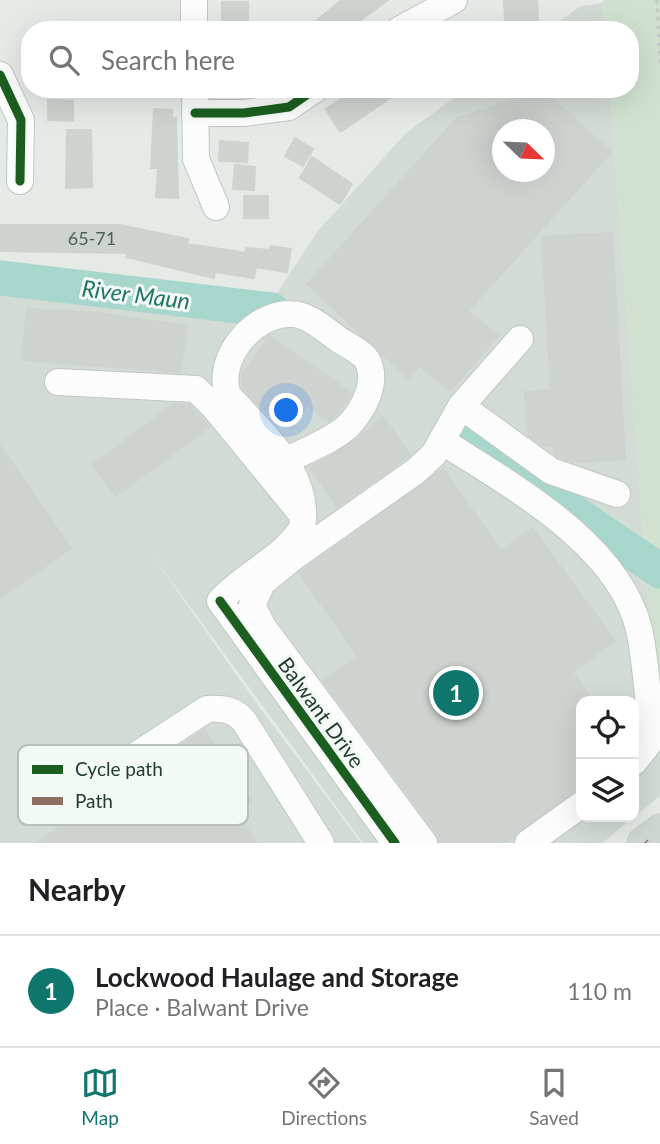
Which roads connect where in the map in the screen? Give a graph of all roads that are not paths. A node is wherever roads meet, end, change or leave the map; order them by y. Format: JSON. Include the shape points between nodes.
{"nodes":[{"id":1,"x":194,"y":0,"type":"edge"},
{"id":2,"x":454,"y":0,"type":"edge"},
{"id":3,"x":194,"y":21,"type":"edge"},
{"id":4,"x":416,"y":21,"type":"edge"},
{"id":5,"x":0,"y":75,"type":"edge"},
{"id":6,"x":302,"y":98,"type":"edge"},
{"id":7,"x":195,"y":101,"type":"edge"},
{"id":8,"x":13,"y":167,"type":"edge"},
{"id":9,"x":216,"y":207,"type":"dead end"},
{"id":10,"x":520,"y":339,"type":"dead end"},
{"id":11,"x":58,"y":382,"type":"dead end"},
{"id":12,"x":461,"y":406,"type":"junction"},
{"id":13,"x":442,"y":441,"type":"junction"},
{"id":14,"x":286,"y":461,"type":"junction"},
{"id":15,"x":617,"y":494,"type":"dead end"},
{"id":16,"x":304,"y":516,"type":"junction"},
{"id":17,"x":151,"y":745,"type":"edge"},
{"id":18,"x":636,"y":759,"type":"edge"},
{"id":19,"x":576,"y":809,"type":"edge"},
{"id":20,"x":660,"y":830,"type":"edge"},
{"id":21,"x":321,"y":843,"type":"edge"},
{"id":22,"x":395,"y":843,"type":"edge"},
{"id":23,"x":424,"y":843,"type":"edge"},
{"id":24,"x":528,"y":843,"type":"edge"},
{"id":25,"x":643,"y":843,"type":"edge"}],
"edges":[{"from":1,"to":3,"type":"street"},
{"from":2,"to":4,"type":"street"},
{"from":5,"to":8,"type":"street","via":[[21,120]]},
{"from":6,"to":7,"type":"street","via":[[289,107],[244,113]]},
{"from":7,"to":9,"type":"street","via":[[197,159]]},
{"from":10,"to":12,"type":"street"},
{"from":11,"to":16,"type":"street","via":[[195,389]]},
{"from":12,"to":13,"type":"street"},
{"from":12,"to":15,"type":"street","via":[[551,471]]},
{"from":13,"to":18,"type":"street","via":[[529,499],[584,543],[623,589],[638,628],[651,730],[649,743]]},
{"from":13,"to":23,"type":"street","via":[[416,471],[262,583],[252,605],[263,627]]},
{"from":14,"to":14,"type":"street","via":[[346,428],[369,394],[372,375],[366,358],[303,315],[289,313],[254,326],[230,358],[224,383],[228,395]]},
{"from":14,"to":16,"type":"street"},
{"from":16,"to":22,"type":"street","name":"Balwant Drive","via":[[296,538],[220,601]]},
{"from":17,"to":21,"type":"street","via":[[206,709],[235,712]]},
{"from":19,"to":24,"type":"street"},
{"from":20,"to":25,"type":"main road"}]}
